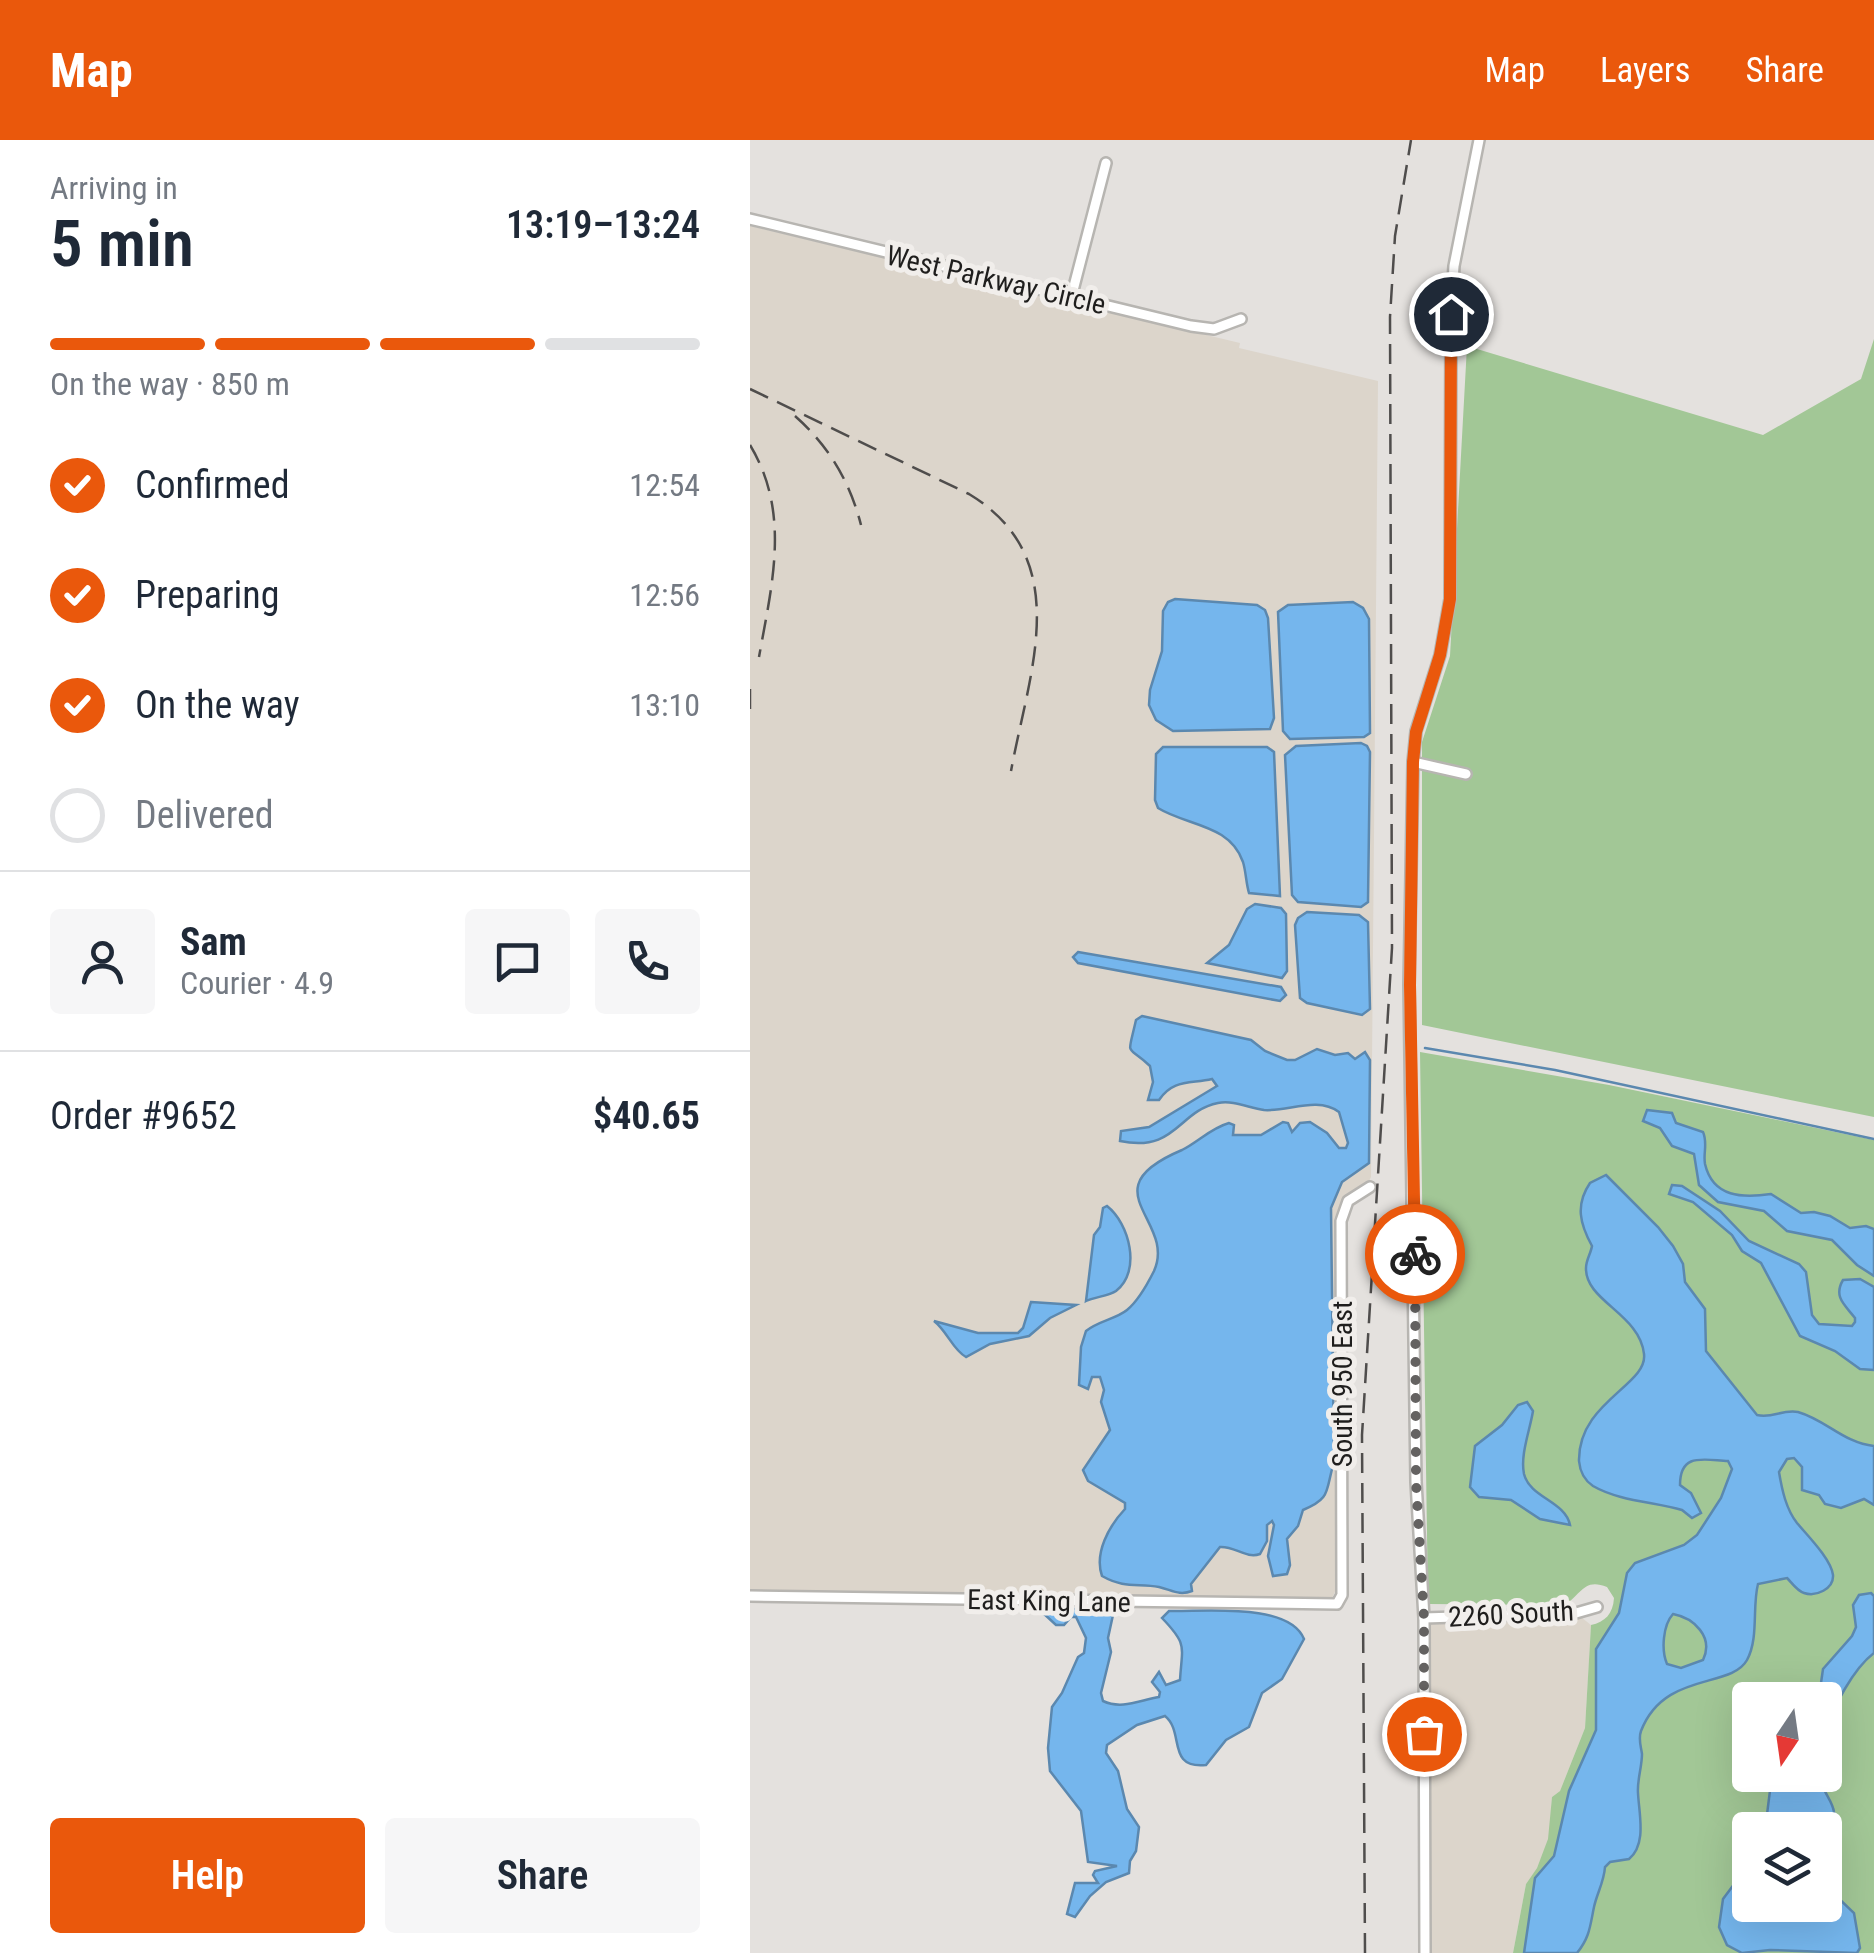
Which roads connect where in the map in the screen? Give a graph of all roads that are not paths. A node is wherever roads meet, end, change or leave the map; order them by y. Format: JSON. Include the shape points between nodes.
{"nodes":[{"id":1,"x":1478,"y":140,"type":"edge"},
{"id":2,"x":1106,"y":163,"type":"dead end"},
{"id":3,"x":750,"y":219,"type":"edge"},
{"id":4,"x":1071,"y":298,"type":"junction"},
{"id":5,"x":1241,"y":319,"type":"dead end"},
{"id":6,"x":1413,"y":762,"type":"junction"},
{"id":7,"x":1466,"y":774,"type":"dead end"},
{"id":8,"x":1370,"y":1187,"type":"dead end"},
{"id":9,"x":1342,"y":1595,"type":"joint"},
{"id":10,"x":750,"y":1596,"type":"edge"},
{"id":11,"x":1597,"y":1607,"type":"dead end"},
{"id":12,"x":1424,"y":1618,"type":"junction"},
{"id":13,"x":1425,"y":1953,"type":"edge"}],
"edges":[{"from":1,"to":6,"type":"street","via":[[1454,266],[1450,599]]},
{"from":2,"to":4,"type":"street"},
{"from":3,"to":4,"type":"street","name":"West Parkway Circle"},
{"from":4,"to":5,"type":"street","name":"West Parkway Circle","via":[[1214,329]]},
{"from":6,"to":7,"type":"street"},
{"from":6,"to":12,"type":"street","via":[[1416,1482]]},
{"from":8,"to":9,"type":"street","name":"South 950 East","via":[[1348,1201],[1341,1221]]},
{"from":9,"to":10,"type":"street","name":"East King Lane","via":[[1330,1606]]},
{"from":11,"to":12,"type":"street","name":"2260 South"},
{"from":12,"to":13,"type":"street"}]}
